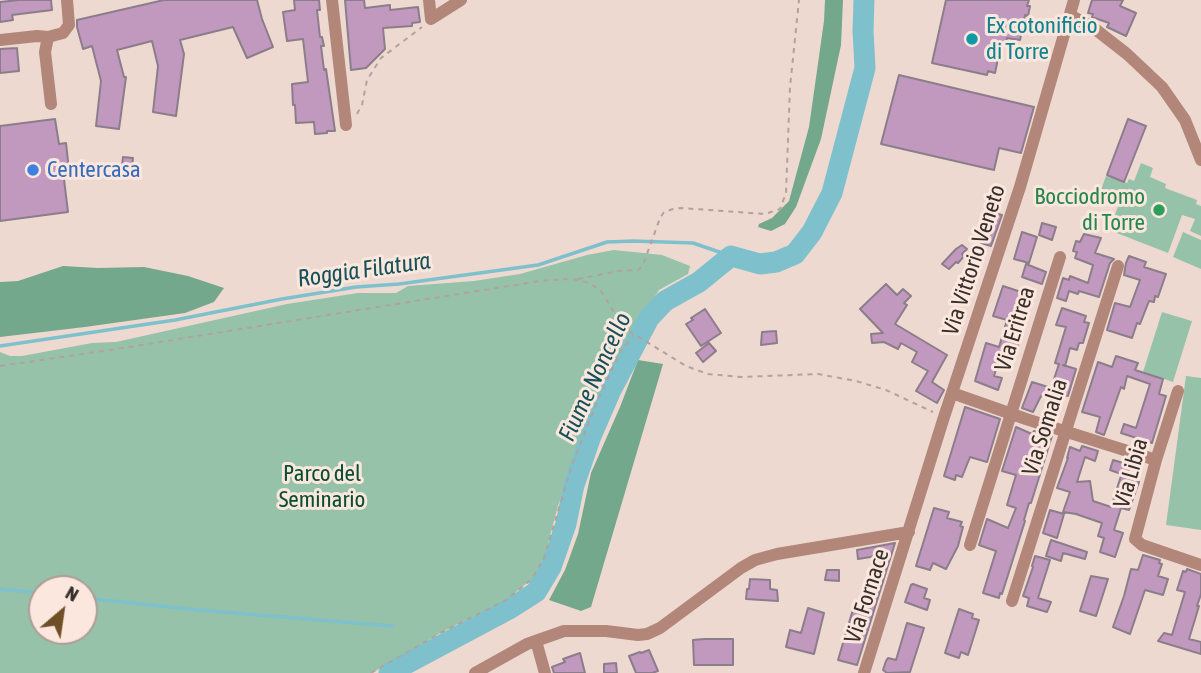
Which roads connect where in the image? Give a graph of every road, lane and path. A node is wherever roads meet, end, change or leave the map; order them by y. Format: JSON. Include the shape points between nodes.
{"nodes":[{"id":1,"x":67,"y":0,"type":"edge"},
{"id":2,"x":332,"y":0,"type":"edge"},
{"id":3,"x":429,"y":0,"type":"edge"},
{"id":4,"x":461,"y":0,"type":"edge"},
{"id":5,"x":799,"y":0,"type":"edge"},
{"id":6,"x":1074,"y":0,"type":"edge"},
{"id":7,"x":1070,"y":15,"type":"junction"},
{"id":8,"x":431,"y":19,"type":"junction"},
{"id":9,"x":48,"y":37,"type":"junction"},
{"id":10,"x":0,"y":40,"type":"edge"},
{"id":11,"x":51,"y":104,"type":"dead end"},
{"id":12,"x":346,"y":125,"type":"joint"},
{"id":13,"x":1201,"y":160,"type":"edge"},
{"id":14,"x":1060,"y":257,"type":"dead end"},
{"id":15,"x":1118,"y":266,"type":"dead end"},
{"id":16,"x":574,"y":280,"type":"junction"},
{"id":17,"x":634,"y":334,"type":"junction"},
{"id":18,"x":0,"y":366,"type":"edge"},
{"id":19,"x":1178,"y":391,"type":"dead end"},
{"id":20,"x":952,"y":393,"type":"junction"},
{"id":21,"x":1011,"y":414,"type":"junction"},
{"id":22,"x":944,"y":417,"type":"junction"},
{"id":23,"x":1066,"y":432,"type":"junction"},
{"id":24,"x":1156,"y":460,"type":"junction"},
{"id":25,"x":909,"y":532,"type":"junction"},
{"id":26,"x":970,"y":545,"type":"dead end"},
{"id":27,"x":1201,"y":565,"type":"edge"},
{"id":28,"x":1012,"y":601,"type":"dead end"},
{"id":29,"x":536,"y":641,"type":"junction"},
{"id":30,"x":371,"y":673,"type":"edge"},
{"id":31,"x":475,"y":673,"type":"edge"},
{"id":32,"x":545,"y":673,"type":"edge"},
{"id":33,"x":864,"y":673,"type":"edge"}],
"edges":[{"from":1,"to":9,"type":"street","via":[[69,25],[63,33]]},
{"from":2,"to":12,"type":"street"},
{"from":3,"to":8,"type":"street"},
{"from":4,"to":8,"type":"street"},
{"from":5,"to":16,"type":"path","via":[[786,193],[780,209],[765,214],[681,208],[664,212],[638,270]]},
{"from":6,"to":7,"type":"street","name":"Via Vittorio Veneto"},
{"from":7,"to":13,"type":"street","via":[[1127,54],[1162,87],[1185,120]]},
{"from":7,"to":20,"type":"street","name":"Via Vittorio Veneto","via":[[1020,187]]},
{"from":8,"to":12,"type":"path","via":[[380,58],[362,105]]},
{"from":9,"to":10,"type":"street"},
{"from":9,"to":11,"type":"street","via":[[45,52]]},
{"from":14,"to":21,"type":"street","name":"Via Eritrea"},
{"from":15,"to":23,"type":"street","name":"Via Somalia"},
{"from":16,"to":17,"type":"path","via":[[601,291],[624,328]]},
{"from":16,"to":18,"type":"path","via":[[540,281]]},
{"from":17,"to":22,"type":"path","via":[[708,374],[843,378],[886,390]]},
{"from":17,"to":30,"type":"path","via":[[619,354],[597,402],[544,558],[532,579],[506,600]]},
{"from":19,"to":24,"type":"street","name":"Via Libia"},
{"from":20,"to":21,"type":"street"},
{"from":20,"to":22,"type":"street","name":"Via Vittorio Veneto"},
{"from":21,"to":23,"type":"street"},
{"from":21,"to":26,"type":"street","name":"Via Eritrea"},
{"from":22,"to":25,"type":"street","name":"Via Vittorio Veneto"},
{"from":23,"to":24,"type":"street"},
{"from":23,"to":28,"type":"street","name":"Via Somalia"},
{"from":24,"to":27,"type":"street","name":"Via Libia","via":[[1135,540]]},
{"from":25,"to":29,"type":"street","via":[[755,560],[648,634],[564,631]]},
{"from":25,"to":33,"type":"street","name":"Via Fornace"},
{"from":29,"to":31,"type":"street"},
{"from":29,"to":32,"type":"street"}]}
